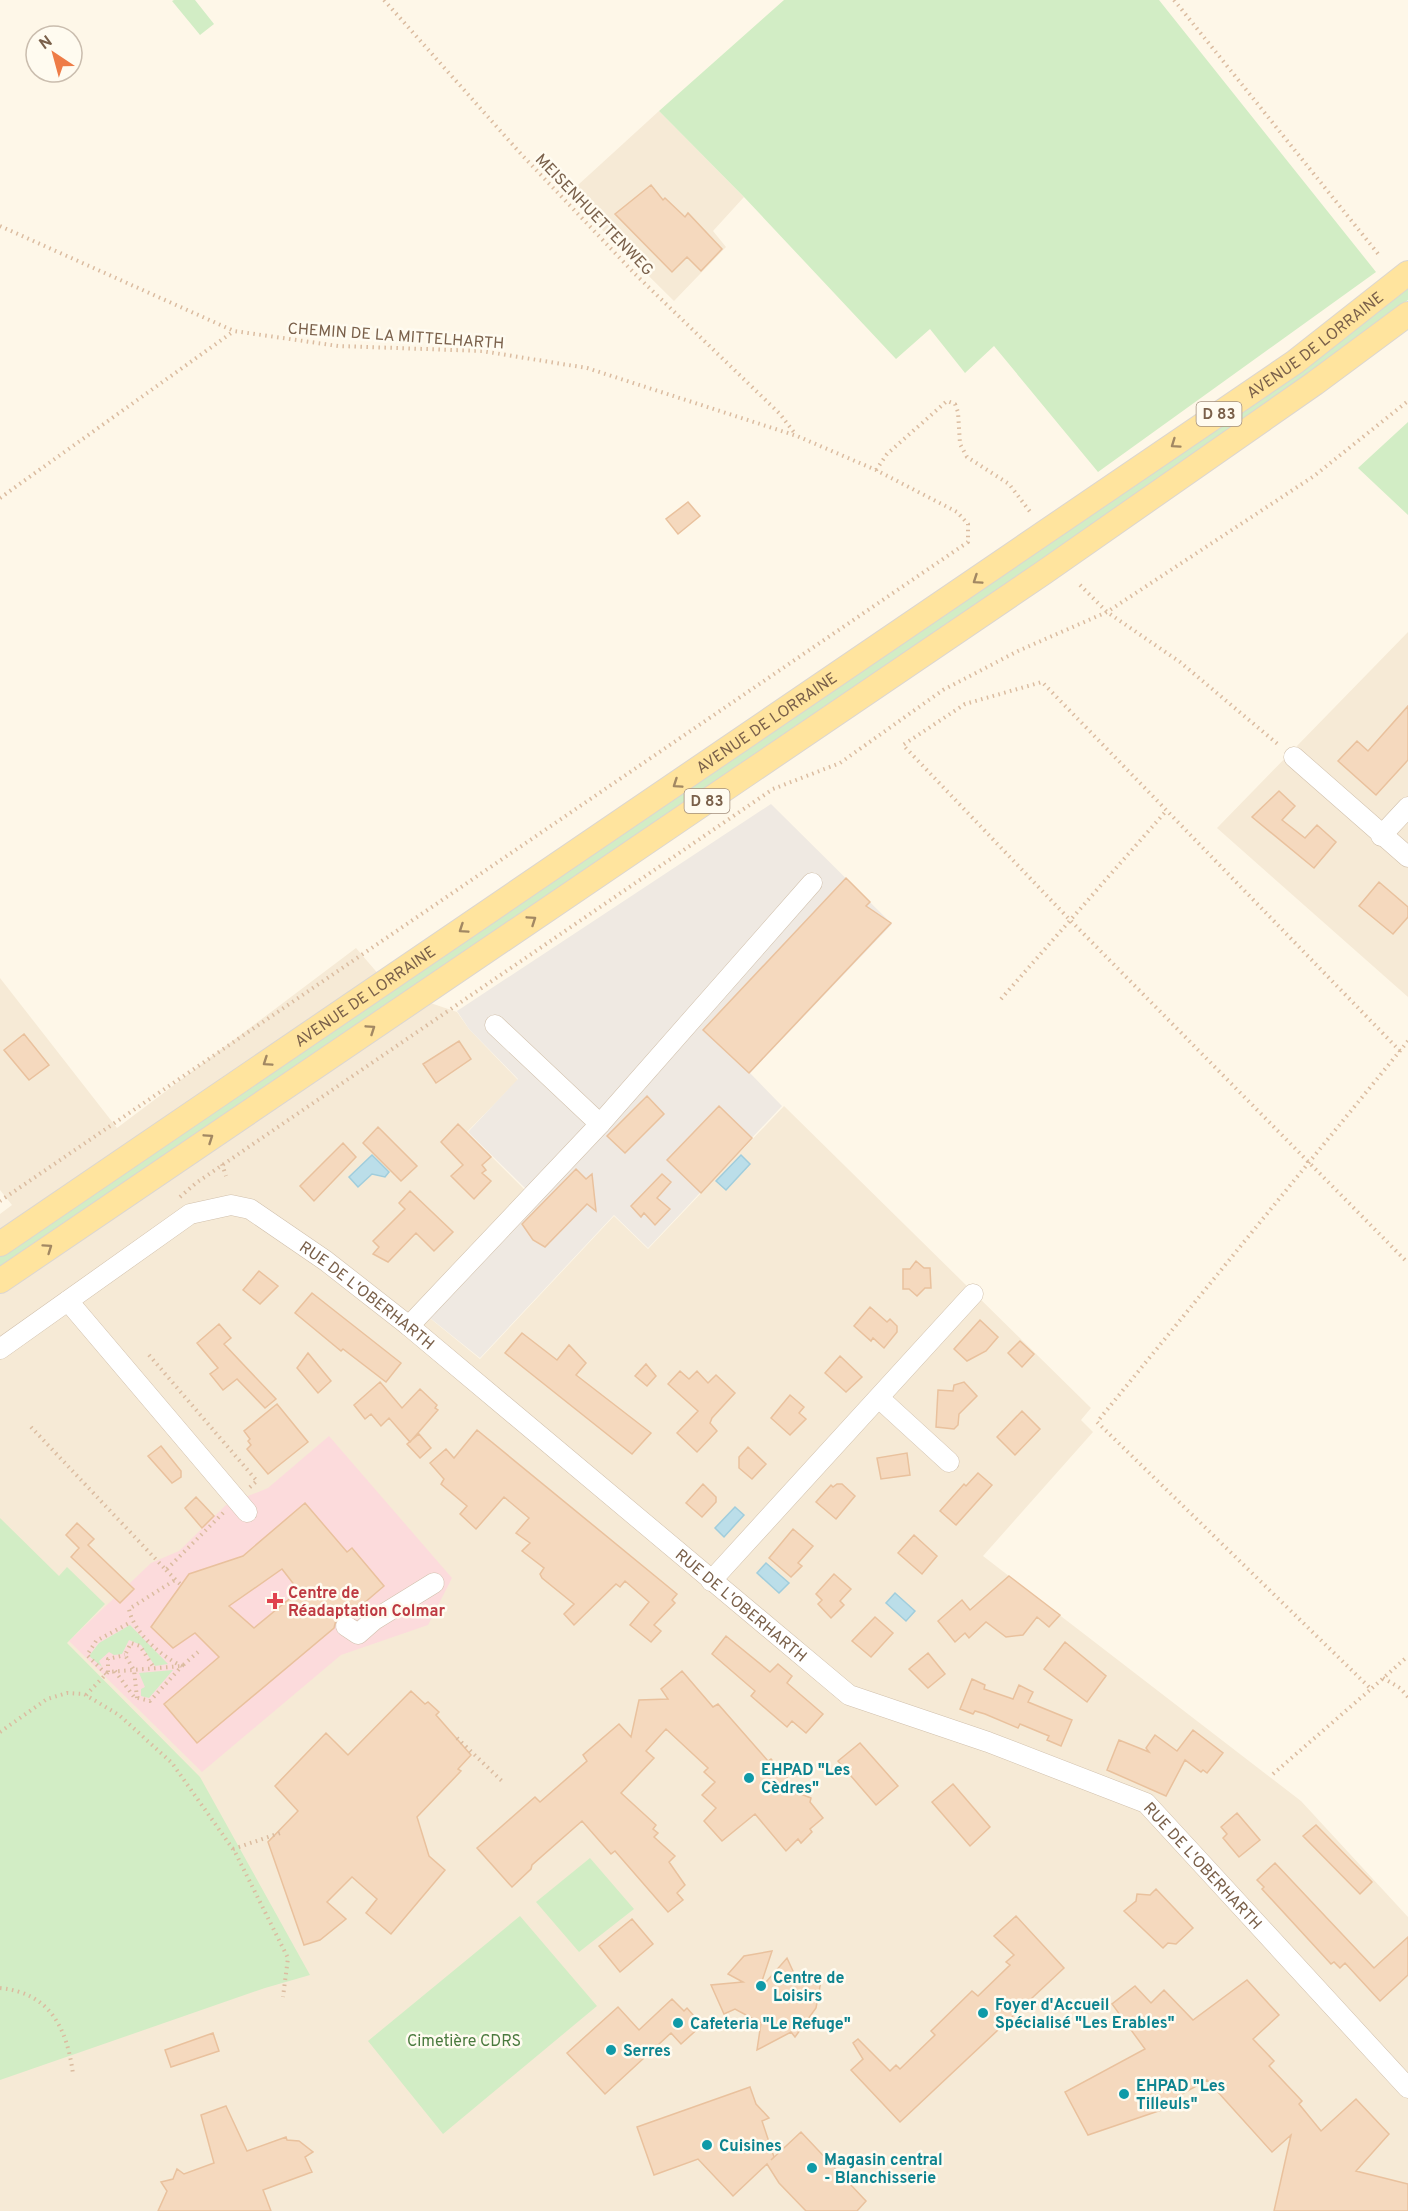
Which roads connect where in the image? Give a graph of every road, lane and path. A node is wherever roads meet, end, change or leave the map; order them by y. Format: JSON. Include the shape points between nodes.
{"nodes":[{"id":1,"x":384,"y":0,"type":"edge"},
{"id":2,"x":1174,"y":0,"type":"edge"},
{"id":3,"x":0,"y":226,"type":"edge"},
{"id":4,"x":1379,"y":255,"type":"dead end"},
{"id":5,"x":1408,"y":273,"type":"edge"},
{"id":6,"x":1408,"y":314,"type":"edge"},
{"id":7,"x":234,"y":331,"type":"junction"},
{"id":8,"x":1408,"y":401,"type":"edge"},
{"id":9,"x":797,"y":436,"type":"junction"},
{"id":10,"x":876,"y":470,"type":"junction"},
{"id":11,"x":0,"y":498,"type":"edge"},
{"id":12,"x":1031,"y":513,"type":"dead end"},
{"id":13,"x":1080,"y":585,"type":"dead end"},
{"id":14,"x":1107,"y":612,"type":"junction"},
{"id":15,"x":1294,"y":757,"type":"joint"},
{"id":16,"x":1408,"y":807,"type":"edge"},
{"id":17,"x":1167,"y":810,"type":"junction"},
{"id":18,"x":1381,"y":836,"type":"junction"},
{"id":19,"x":1408,"y":857,"type":"edge"},
{"id":20,"x":812,"y":883,"type":"dead end"},
{"id":21,"x":1069,"y":919,"type":"junction"},
{"id":22,"x":1002,"y":999,"type":"dead end"},
{"id":23,"x":495,"y":1025,"type":"dead end"},
{"id":24,"x":1408,"y":1041,"type":"edge"},
{"id":25,"x":1400,"y":1051,"type":"junction"},
{"id":26,"x":600,"y":1124,"type":"junction"},
{"id":27,"x":1310,"y":1161,"type":"junction"},
{"id":28,"x":222,"y":1164,"type":"junction"},
{"id":29,"x":226,"y":1176,"type":"dead end"},
{"id":30,"x":178,"y":1199,"type":"dead end"},
{"id":31,"x":0,"y":1201,"type":"edge"},
{"id":32,"x":0,"y":1244,"type":"edge"},
{"id":33,"x":1408,"y":1263,"type":"edge"},
{"id":34,"x":0,"y":1281,"type":"edge"},
{"id":35,"x":973,"y":1294,"type":"dead end"},
{"id":36,"x":68,"y":1301,"type":"junction"},
{"id":37,"x":409,"y":1326,"type":"junction"},
{"id":38,"x":0,"y":1349,"type":"edge"},
{"id":39,"x":149,"y":1355,"type":"dead end"},
{"id":40,"x":879,"y":1398,"type":"junction"},
{"id":41,"x":31,"y":1427,"type":"dead end"},
{"id":42,"x":949,"y":1462,"type":"dead end"},
{"id":43,"x":242,"y":1505,"type":"junction"},
{"id":44,"x":166,"y":1570,"type":"junction"},
{"id":45,"x":175,"y":1580,"type":"junction"},
{"id":46,"x":711,"y":1581,"type":"junction"},
{"id":47,"x":434,"y":1583,"type":"dead end"},
{"id":48,"x":180,"y":1584,"type":"dead end"},
{"id":49,"x":131,"y":1622,"type":"junction"},
{"id":50,"x":346,"y":1626,"type":"dead end"},
{"id":51,"x":198,"y":1652,"type":"dead end"},
{"id":52,"x":125,"y":1656,"type":"junction"},
{"id":53,"x":1408,"y":1656,"type":"edge"},
{"id":54,"x":182,"y":1666,"type":"junction"},
{"id":55,"x":154,"y":1668,"type":"junction"},
{"id":56,"x":134,"y":1670,"type":"junction"},
{"id":57,"x":115,"y":1671,"type":"junction"},
{"id":58,"x":107,"y":1673,"type":"junction"},
{"id":59,"x":1383,"y":1678,"type":"junction"},
{"id":60,"x":1371,"y":1689,"type":"junction"},
{"id":61,"x":86,"y":1695,"type":"junction"},
{"id":62,"x":1408,"y":1697,"type":"edge"},
{"id":63,"x":137,"y":1698,"type":"junction"},
{"id":64,"x":0,"y":1732,"type":"edge"},
{"id":65,"x":457,"y":1738,"type":"dead end"},
{"id":66,"x":1273,"y":1774,"type":"dead end"},
{"id":67,"x":504,"y":1783,"type":"dead end"},
{"id":68,"x":280,"y":1833,"type":"dead end"},
{"id":69,"x":234,"y":1850,"type":"junction"},
{"id":70,"x":0,"y":1989,"type":"edge"},
{"id":71,"x":283,"y":1997,"type":"dead end"},
{"id":72,"x":73,"y":2074,"type":"dead end"},
{"id":73,"x":1408,"y":2088,"type":"edge"}],
"edges":[{"from":1,"to":9,"type":"path","name":"MEISENHUETTENWEG","via":[[529,163],[635,274],[780,414]]},
{"from":2,"to":4,"type":"path"},
{"from":3,"to":7,"type":"path","name":"CHEMIN DE LA MITTELHARTH"},
{"from":5,"to":32,"type":"main road","name":"AVENUE DE LORRAINE","number":"D 83","one_way":true,"via":[[1295,362]]},
{"from":34,"to":6,"type":"main road","name":"AVENUE DE LORRAINE","number":"D 83","one_way":true,"via":[[1043,573]]},
{"from":7,"to":9,"type":"path","name":"CHEMIN DE LA MITTELHARTH","via":[[338,345],[482,351],[587,368]]},
{"from":7,"to":11,"type":"path"},
{"from":8,"to":14,"type":"path","via":[[1314,476]]},
{"from":9,"to":10,"type":"path","name":"CHEMIN DE LA MITTELHARTH"},
{"from":10,"to":12,"type":"path","via":[[887,454],[947,401],[955,404],[958,412],[960,444],[967,457],[1009,484]]},
{"from":10,"to":31,"type":"path","name":"CHEMIN DE LA MITTELHARTH","via":[[957,512],[968,524],[968,542]]},
{"from":13,"to":14,"type":"path"},
{"from":14,"to":15,"type":"path","via":[[1180,662]]},
{"from":14,"to":28,"type":"path","via":[[1018,651],[943,690],[840,763],[773,789]]},
{"from":15,"to":18,"type":"street"},
{"from":16,"to":18,"type":"street"},
{"from":17,"to":21,"type":"path"},
{"from":17,"to":21,"type":"path","via":[[1042,682],[965,704],[903,745]]},
{"from":17,"to":25,"type":"path"},
{"from":18,"to":19,"type":"street"},
{"from":20,"to":26,"type":"street"},
{"from":21,"to":22,"type":"path"},
{"from":21,"to":27,"type":"path"},
{"from":23,"to":26,"type":"street"},
{"from":24,"to":25,"type":"path"},
{"from":25,"to":27,"type":"path"},
{"from":26,"to":37,"type":"street"},
{"from":27,"to":33,"type":"path"},
{"from":27,"to":60,"type":"path","via":[[1097,1422]]},
{"from":28,"to":29,"type":"path"},
{"from":28,"to":30,"type":"path"},
{"from":35,"to":40,"type":"street"},
{"from":36,"to":37,"type":"street","name":"RUE DE L'OBERHARTH","via":[[190,1214],[231,1205],[250,1209],[274,1224]]},
{"from":36,"to":38,"type":"street","name":"RUE DE L'OBERHARTH"},
{"from":36,"to":43,"type":"street"},
{"from":37,"to":46,"type":"street","name":"RUE DE L'OBERHARTH"},
{"from":39,"to":43,"type":"path","via":[[257,1481]]},
{"from":40,"to":42,"type":"street"},
{"from":40,"to":46,"type":"street"},
{"from":41,"to":44,"type":"path"},
{"from":43,"to":44,"type":"path"},
{"from":44,"to":45,"type":"path"},
{"from":45,"to":48,"type":"path"},
{"from":45,"to":49,"type":"path","via":[[129,1609]]},
{"from":46,"to":73,"type":"street","name":"RUE DE L'OBERHARTH","via":[[849,1695],[988,1742],[1146,1803]]},
{"from":47,"to":50,"type":"street","via":[[358,1634]]},
{"from":49,"to":54,"type":"path","via":[[170,1660]]},
{"from":49,"to":58,"type":"path","via":[[96,1641],[87,1655]]},
{"from":51,"to":54,"type":"path"},
{"from":52,"to":55,"type":"path","via":[[131,1643],[140,1646]]},
{"from":52,"to":56,"type":"path"},
{"from":52,"to":58,"type":"path","via":[[108,1659]]},
{"from":53,"to":59,"type":"path"},
{"from":54,"to":55,"type":"path"},
{"from":54,"to":63,"type":"path","via":[[150,1701]]},
{"from":55,"to":56,"type":"path"},
{"from":56,"to":57,"type":"path"},
{"from":56,"to":63,"type":"path"},
{"from":57,"to":58,"type":"path"},
{"from":57,"to":63,"type":"path"},
{"from":58,"to":61,"type":"path"},
{"from":59,"to":60,"type":"path"},
{"from":59,"to":62,"type":"path"},
{"from":60,"to":66,"type":"path"},
{"from":61,"to":64,"type":"path","via":[[67,1693],[46,1698]]},
{"from":61,"to":69,"type":"path","via":[[119,1715],[172,1763]]},
{"from":65,"to":67,"type":"path"},
{"from":68,"to":69,"type":"path"},
{"from":69,"to":71,"type":"path","via":[[288,1958]]},
{"from":70,"to":72,"type":"path","via":[[18,1990],[49,2010],[67,2044]]}]}
